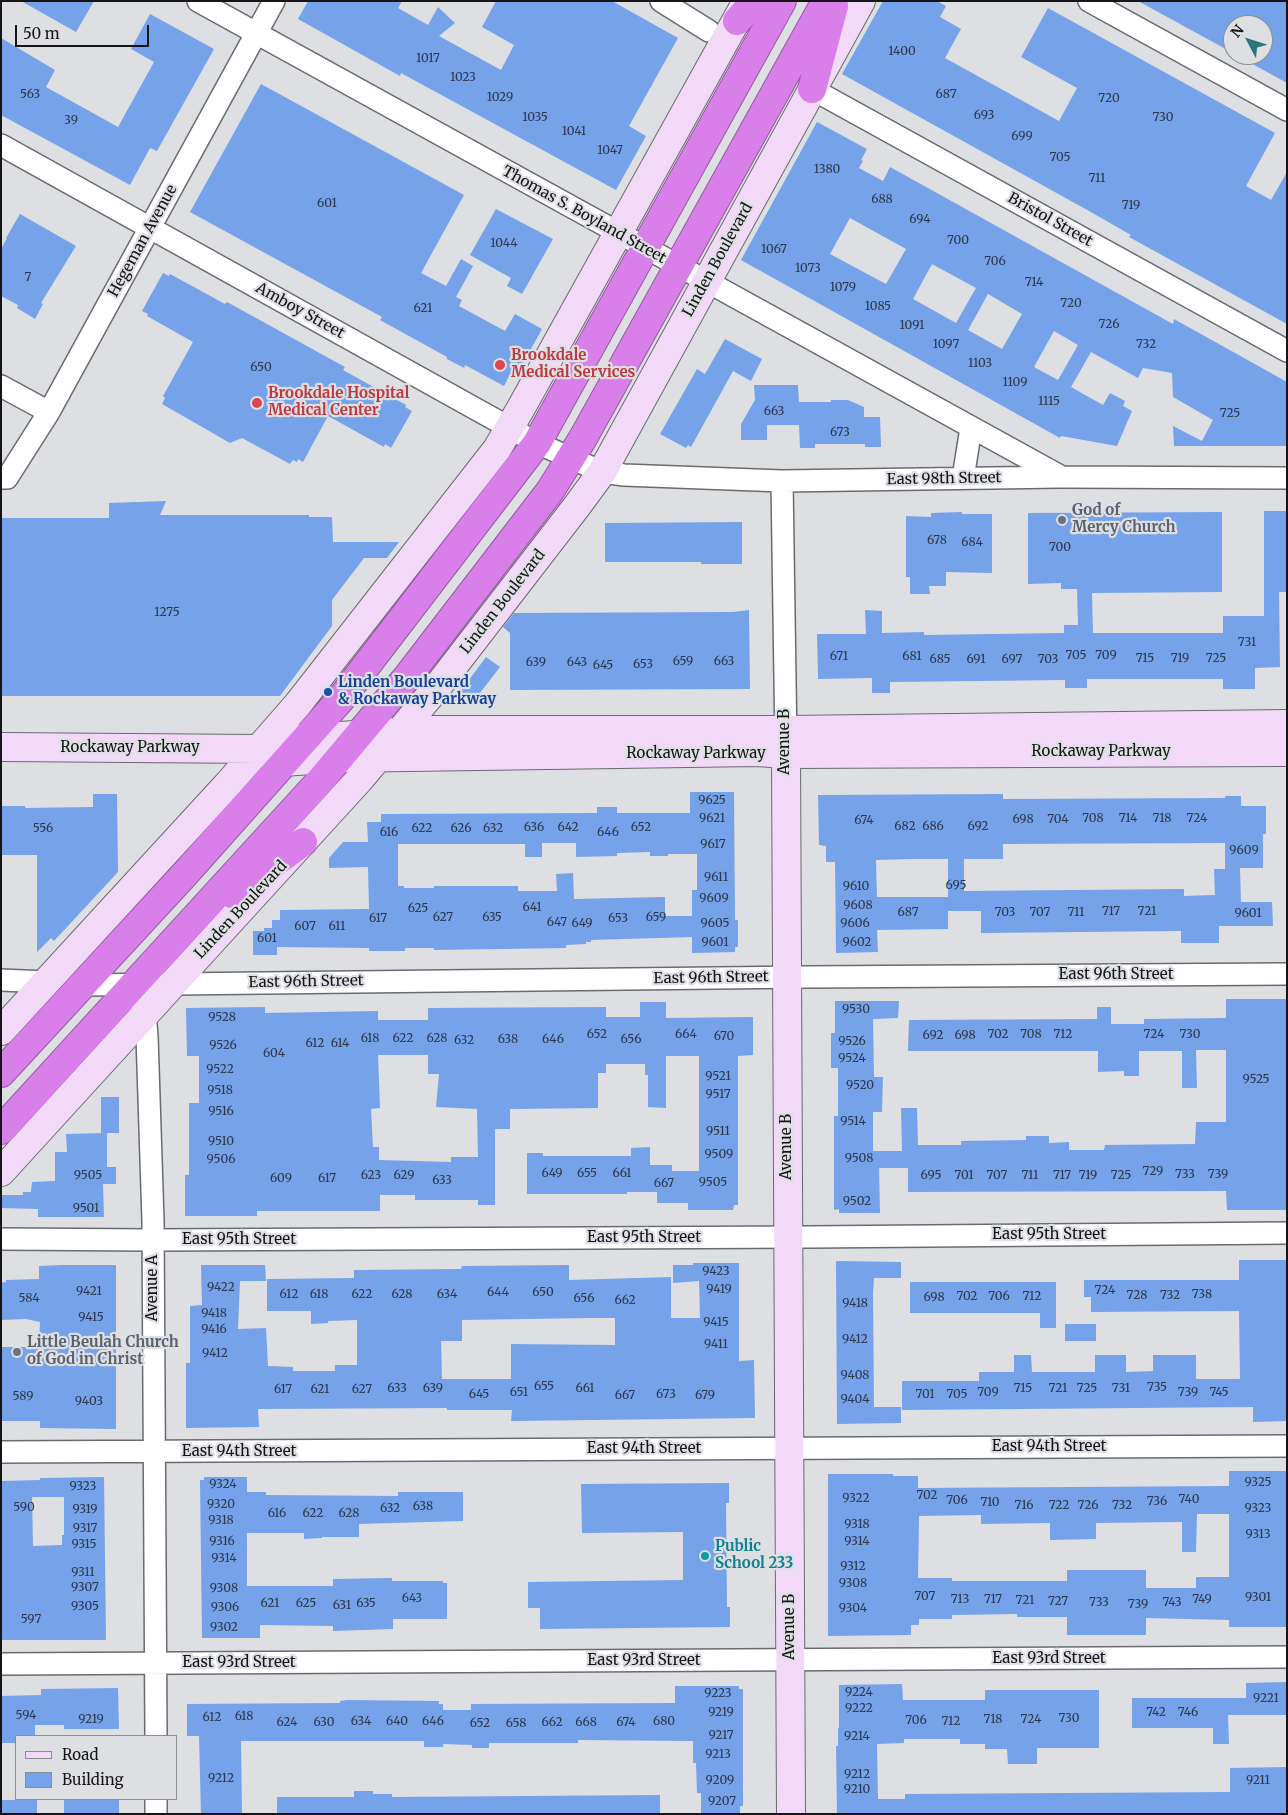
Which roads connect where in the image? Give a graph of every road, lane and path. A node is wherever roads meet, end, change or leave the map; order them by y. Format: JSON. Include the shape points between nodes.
{"nodes":[{"id":1,"x":198,"y":1,"type":"edge"},
{"id":2,"x":274,"y":1,"type":"edge"},
{"id":3,"x":661,"y":1,"type":"edge"},
{"id":4,"x":755,"y":1,"type":"edge"},
{"id":5,"x":782,"y":1,"type":"edge"},
{"id":6,"x":826,"y":1,"type":"edge"},
{"id":7,"x":835,"y":1,"type":"edge"},
{"id":8,"x":861,"y":1,"type":"edge"},
{"id":9,"x":1089,"y":1,"type":"edge"},
{"id":10,"x":742,"y":11,"type":"edge"},
{"id":11,"x":709,"y":31,"type":"dead end"},
{"id":12,"x":256,"y":33,"type":"junction"},
{"id":13,"x":812,"y":89,"type":"junction"},
{"id":14,"x":1287,"y":110,"type":"edge"},
{"id":15,"x":1,"y":145,"type":"edge"},
{"id":16,"x":150,"y":228,"type":"junction"},
{"id":17,"x":619,"y":234,"type":"junction"},
{"id":18,"x":645,"y":248,"type":"junction"},
{"id":19,"x":678,"y":266,"type":"junction"},
{"id":20,"x":706,"y":282,"type":"junction"},
{"id":21,"x":1287,"y":351,"type":"edge"},
{"id":22,"x":1,"y":386,"type":"edge"},
{"id":23,"x":49,"y":412,"type":"junction"},
{"id":24,"x":510,"y":428,"type":"junction"},
{"id":25,"x":972,"y":428,"type":"junction"},
{"id":26,"x":537,"y":443,"type":"junction"},
{"id":27,"x":571,"y":458,"type":"junction"},
{"id":28,"x":602,"y":472,"type":"junction"},
{"id":29,"x":1061,"y":477,"type":"junction"},
{"id":30,"x":4,"y":478,"type":"edge"},
{"id":31,"x":963,"y":478,"type":"junction"},
{"id":32,"x":1287,"y":478,"type":"edge"},
{"id":33,"x":782,"y":481,"type":"junction"},
{"id":34,"x":1287,"y":724,"type":"edge"},
{"id":35,"x":399,"y":732,"type":"junction"},
{"id":36,"x":359,"y":734,"type":"junction"},
{"id":37,"x":305,"y":738,"type":"junction"},
{"id":38,"x":786,"y":742,"type":"junction"},
{"id":39,"x":1,"y":747,"type":"edge"},
{"id":40,"x":260,"y":748,"type":"junction"},
{"id":41,"x":1287,"y":752,"type":"edge"},
{"id":42,"x":339,"y":758,"type":"junction"},
{"id":43,"x":376,"y":758,"type":"junction"},
{"id":44,"x":283,"y":762,"type":"junction"},
{"id":45,"x":303,"y":842,"type":"junction"},
{"id":46,"x":192,"y":922,"type":"junction"},
{"id":47,"x":1287,"y":974,"type":"edge"},
{"id":48,"x":786,"y":977,"type":"junction"},
{"id":49,"x":1,"y":980,"type":"edge"},
{"id":50,"x":47,"y":982,"type":"junction"},
{"id":51,"x":135,"y":984,"type":"junction"},
{"id":52,"x":173,"y":984,"type":"junction"},
{"id":53,"x":82,"y":985,"type":"junction"},
{"id":54,"x":145,"y":1013,"type":"junction"},
{"id":55,"x":1,"y":1032,"type":"edge"},
{"id":56,"x":1,"y":1073,"type":"edge"},
{"id":57,"x":1,"y":1130,"type":"edge"},
{"id":58,"x":1,"y":1172,"type":"edge"},
{"id":59,"x":1287,"y":1233,"type":"edge"},
{"id":60,"x":788,"y":1237,"type":"junction"},
{"id":61,"x":1,"y":1240,"type":"edge"},
{"id":62,"x":153,"y":1240,"type":"junction"},
{"id":63,"x":1287,"y":1446,"type":"edge"},
{"id":64,"x":789,"y":1448,"type":"junction"},
{"id":65,"x":1,"y":1452,"type":"edge"},
{"id":66,"x":154,"y":1452,"type":"junction"},
{"id":67,"x":1287,"y":1657,"type":"edge"},
{"id":68,"x":790,"y":1660,"type":"junction"},
{"id":69,"x":1,"y":1664,"type":"edge"},
{"id":70,"x":155,"y":1664,"type":"junction"},
{"id":71,"x":156,"y":1735,"type":"edge"},
{"id":72,"x":156,"y":1800,"type":"edge"},
{"id":73,"x":156,"y":1814,"type":"edge"},
{"id":74,"x":791,"y":1814,"type":"edge"}],
"edges":[{"from":1,"to":12,"type":"street","name":"Thomas S. Boyland Street"},
{"from":2,"to":12,"type":"street","name":"Hegeman Avenue"},
{"from":3,"to":11,"type":"street"},
{"from":4,"to":10,"type":"highway"},
{"from":5,"to":18,"type":"highway"},
{"from":6,"to":19,"type":"highway","name":"Linden Boulevard"},
{"from":7,"to":13,"type":"highway"},
{"from":8,"to":13,"type":"street","name":"Linden Boulevard"},
{"from":9,"to":14,"type":"street"},
{"from":10,"to":17,"type":"street"},
{"from":12,"to":16,"type":"street","name":"Hegeman Avenue"},
{"from":12,"to":17,"type":"street","name":"Thomas S. Boyland Street"},
{"from":13,"to":20,"type":"street","name":"Linden Boulevard"},
{"from":13,"to":21,"type":"street","name":"Bristol Street"},
{"from":15,"to":16,"type":"street","name":"Amboy Street"},
{"from":16,"to":23,"type":"street","name":"Hegeman Avenue"},
{"from":16,"to":24,"type":"street","name":"Amboy Street"},
{"from":17,"to":18,"type":"street","name":"Thomas S. Boyland Street"},
{"from":17,"to":24,"type":"street"},
{"from":18,"to":19,"type":"street","name":"Thomas S. Boyland Street"},
{"from":18,"to":26,"type":"highway"},
{"from":19,"to":20,"type":"street","name":"Thomas S. Boyland Street"},
{"from":19,"to":27,"type":"highway","name":"Linden Boulevard"},
{"from":20,"to":25,"type":"street","name":"Thomas S. Boyland Street"},
{"from":20,"to":28,"type":"street","name":"Linden Boulevard"},
{"from":22,"to":23,"type":"street"},
{"from":23,"to":30,"type":"street","name":"Hegeman Avenue"},
{"from":24,"to":26,"type":"street","name":"Amboy Street"},
{"from":24,"to":40,"type":"street","via":[[312,687]]},
{"from":25,"to":29,"type":"street","name":"Thomas S. Boyland Street"},
{"from":25,"to":31,"type":"street"},
{"from":26,"to":27,"type":"street","name":"Amboy Street"},
{"from":26,"to":37,"type":"highway","via":[[340,700]]},
{"from":27,"to":28,"type":"street","name":"Amboy Street"},
{"from":27,"to":36,"type":"highway","name":"Linden Boulevard","via":[[550,491],[468,598]]},
{"from":28,"to":33,"type":"street","name":"East 98th Street"},
{"from":28,"to":35,"type":"street","name":"Linden Boulevard"},
{"from":29,"to":31,"type":"street","name":"East 98th Street"},
{"from":29,"to":32,"type":"street","name":"East 98th Street"},
{"from":31,"to":33,"type":"street","name":"East 98th Street"},
{"from":33,"to":38,"type":"street","name":"Avenue B"},
{"from":34,"to":38,"type":"street","name":"Rockaway Parkway"},
{"from":35,"to":36,"type":"street","name":"Rockaway Parkway"},
{"from":35,"to":38,"type":"street","name":"Rockaway Parkway","via":[[444,730]]},
{"from":35,"to":43,"type":"street","name":"Linden Boulevard"},
{"from":36,"to":37,"type":"street","name":"Rockaway Parkway"},
{"from":36,"to":42,"type":"highway","name":"Linden Boulevard"},
{"from":37,"to":40,"type":"street","name":"Rockaway Parkway","via":[[284,740]]},
{"from":37,"to":44,"type":"highway"},
{"from":38,"to":41,"type":"street","name":"Rockaway Parkway"},
{"from":38,"to":43,"type":"street","name":"Rockaway Parkway","via":[[757,752]]},
{"from":38,"to":48,"type":"street","name":"Avenue B"},
{"from":39,"to":40,"type":"street","name":"Rockaway Parkway"},
{"from":40,"to":44,"type":"street"},
{"from":40,"to":50,"type":"street"},
{"from":42,"to":43,"type":"street","name":"Rockaway Parkway"},
{"from":42,"to":44,"type":"street","name":"Rockaway Parkway"},
{"from":42,"to":46,"type":"highway","name":"Linden Boulevard"},
{"from":43,"to":45,"type":"street","name":"Linden Boulevard"},
{"from":44,"to":53,"type":"highway"},
{"from":45,"to":46,"type":"highway"},
{"from":45,"to":52,"type":"street","name":"Linden Boulevard"},
{"from":46,"to":51,"type":"highway","name":"Linden Boulevard"},
{"from":47,"to":48,"type":"street","name":"East 96th Street"},
{"from":48,"to":52,"type":"street","name":"East 96th Street"},
{"from":48,"to":60,"type":"street","name":"Avenue B"},
{"from":49,"to":50,"type":"street"},
{"from":50,"to":55,"type":"street"},
{"from":51,"to":52,"type":"street","name":"East 96th Street"},
{"from":51,"to":53,"type":"street"},
{"from":51,"to":54,"type":"street","name":"Avenue A"},
{"from":51,"to":57,"type":"highway","name":"Linden Boulevard"},
{"from":52,"to":54,"type":"street","name":"Linden Boulevard"},
{"from":53,"to":56,"type":"highway"},
{"from":54,"to":58,"type":"street","name":"Linden Boulevard"},
{"from":54,"to":62,"type":"street","name":"Avenue A"},
{"from":59,"to":60,"type":"street","name":"East 95th Street"},
{"from":60,"to":62,"type":"street","name":"East 95th Street"},
{"from":60,"to":64,"type":"street","name":"Avenue B"},
{"from":61,"to":62,"type":"street","name":"East 95th Street"},
{"from":62,"to":66,"type":"street","name":"Avenue A"},
{"from":63,"to":64,"type":"street","name":"East 94th Street"},
{"from":64,"to":66,"type":"street","name":"East 94th Street"},
{"from":64,"to":68,"type":"street","name":"Avenue B"},
{"from":65,"to":66,"type":"street","name":"East 94th Street"},
{"from":66,"to":70,"type":"street","name":"Avenue A"},
{"from":67,"to":68,"type":"street","name":"East 93rd Street"},
{"from":68,"to":70,"type":"street","name":"East 93rd Street"},
{"from":68,"to":74,"type":"street","name":"Avenue B"},
{"from":69,"to":70,"type":"street","name":"East 93rd Street"},
{"from":70,"to":71,"type":"street","name":"Avenue A"},
{"from":72,"to":73,"type":"street"}]}
